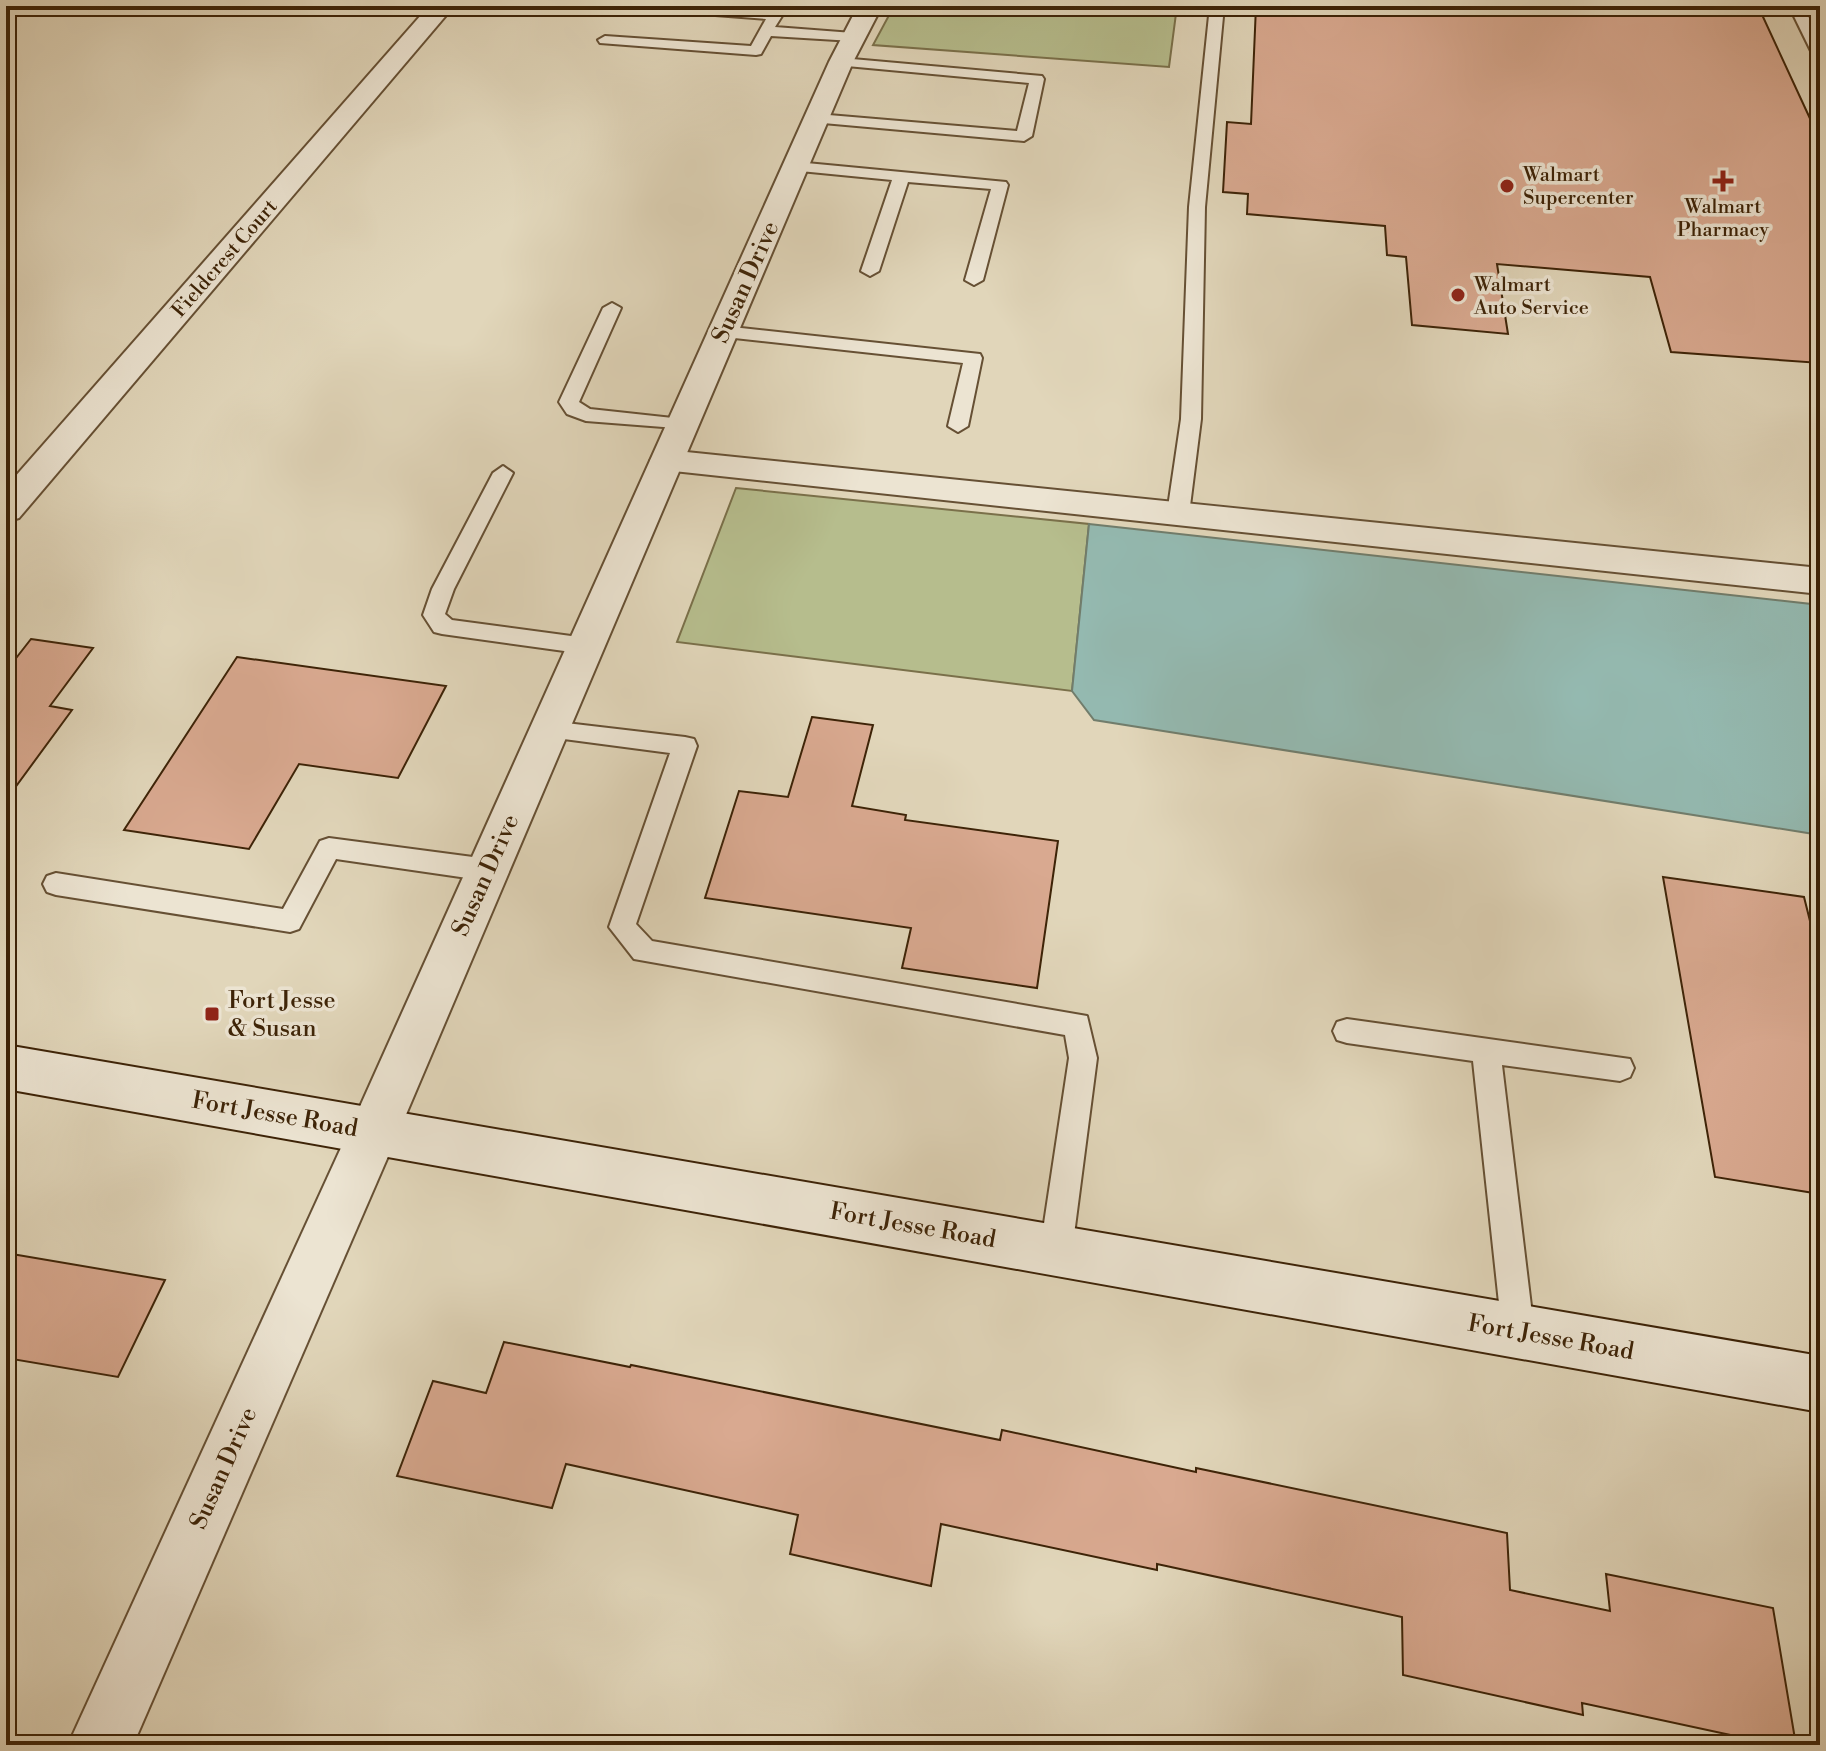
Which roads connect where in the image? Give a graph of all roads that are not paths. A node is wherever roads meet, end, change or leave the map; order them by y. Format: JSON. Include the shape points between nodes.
{"nodes":[{"id":1,"x":442,"y":6,"type":"edge"},
{"id":2,"x":650,"y":6,"type":"edge"},
{"id":3,"x":1217,"y":6,"type":"edge"},
{"id":4,"x":1796,"y":6,"type":"edge"},
{"id":5,"x":766,"y":31,"type":"junction"},
{"id":6,"x":855,"y":35,"type":"edge"},
{"id":7,"x":605,"y":40,"type":"dead end"},
{"id":8,"x":1816,"y":40,"type":"edge"},
{"id":9,"x":1820,"y":55,"type":"edge"},
{"id":10,"x":817,"y":119,"type":"junction"},
{"id":11,"x":796,"y":167,"type":"junction"},
{"id":12,"x":902,"y":176,"type":"junction"},
{"id":13,"x":870,"y":271,"type":"dead end"},
{"id":14,"x":974,"y":280,"type":"dead end"},
{"id":15,"x":612,"y":308,"type":"dead end"},
{"id":16,"x":723,"y":332,"type":"junction"},
{"id":17,"x":682,"y":425,"type":"junction"},
{"id":18,"x":958,"y":426,"type":"dead end"},
{"id":19,"x":667,"y":461,"type":"junction"},
{"id":20,"x":503,"y":473,"type":"dead end"},
{"id":21,"x":6,"y":510,"type":"edge"},
{"id":22,"x":1178,"y":514,"type":"junction"},
{"id":23,"x":1820,"y":581,"type":"edge"},
{"id":24,"x":586,"y":646,"type":"junction"},
{"id":25,"x":549,"y":730,"type":"junction"},
{"id":26,"x":488,"y":870,"type":"junction"},
{"id":27,"x":56,"y":884,"type":"dead end"},
{"id":28,"x":1347,"y":1031,"type":"dead end"},
{"id":29,"x":1486,"y":1050,"type":"junction"},
{"id":30,"x":6,"y":1067,"type":"edge"},
{"id":31,"x":1620,"y":1068,"type":"dead end"},
{"id":32,"x":374,"y":1131,"type":"junction"},
{"id":33,"x":1056,"y":1250,"type":"junction"},
{"id":34,"x":1518,"y":1331,"type":"junction"},
{"id":35,"x":1820,"y":1384,"type":"edge"},
{"id":36,"x":100,"y":1745,"type":"edge"}],
"edges":[{"from":1,"to":21,"type":"street","name":"Fieldcrest Court"},
{"from":2,"to":5,"type":"lane","via":[[775,16]]},
{"from":3,"to":22,"type":"lane","via":[[1197,207],[1191,419]]},
{"from":4,"to":8,"type":"lane"},
{"from":5,"to":6,"type":"lane"},
{"from":5,"to":7,"type":"lane","via":[[756,51]]},
{"from":6,"to":10,"type":"street","name":"Susan Drive"},
{"from":6,"to":10,"type":"lane","via":[[1037,79],[1024,136]]},
{"from":8,"to":9,"type":"lane"},
{"from":10,"to":11,"type":"street","name":"Susan Drive"},
{"from":11,"to":12,"type":"lane"},
{"from":11,"to":16,"type":"street","name":"Susan Drive"},
{"from":12,"to":13,"type":"lane"},
{"from":12,"to":14,"type":"lane","via":[[1000,185]]},
{"from":15,"to":17,"type":"lane","via":[[569,402],[586,415]]},
{"from":16,"to":17,"type":"street","name":"Susan Drive"},
{"from":16,"to":18,"type":"lane","via":[[973,358]]},
{"from":17,"to":19,"type":"street","name":"Susan Drive"},
{"from":19,"to":22,"type":"street"},
{"from":19,"to":24,"type":"street","name":"Susan Drive"},
{"from":20,"to":24,"type":"lane","via":[[434,615],[442,626]]},
{"from":22,"to":23,"type":"street"},
{"from":24,"to":25,"type":"street","name":"Susan Drive"},
{"from":25,"to":26,"type":"street","name":"Susan Drive"},
{"from":25,"to":33,"type":"lane","via":[[685,746],[622,927],[644,951],[1077,1025],[1083,1058]]},
{"from":26,"to":27,"type":"lane","via":[[329,848],[290,921]]},
{"from":26,"to":32,"type":"street","name":"Susan Drive"},
{"from":28,"to":29,"type":"lane"},
{"from":29,"to":31,"type":"lane"},
{"from":29,"to":34,"type":"lane"},
{"from":30,"to":32,"type":"street","name":"Fort Jesse Road"},
{"from":32,"to":33,"type":"street","name":"Fort Jesse Road"},
{"from":32,"to":36,"type":"street","name":"Susan Drive"},
{"from":33,"to":34,"type":"street","name":"Fort Jesse Road"},
{"from":34,"to":35,"type":"street","name":"Fort Jesse Road"}]}
